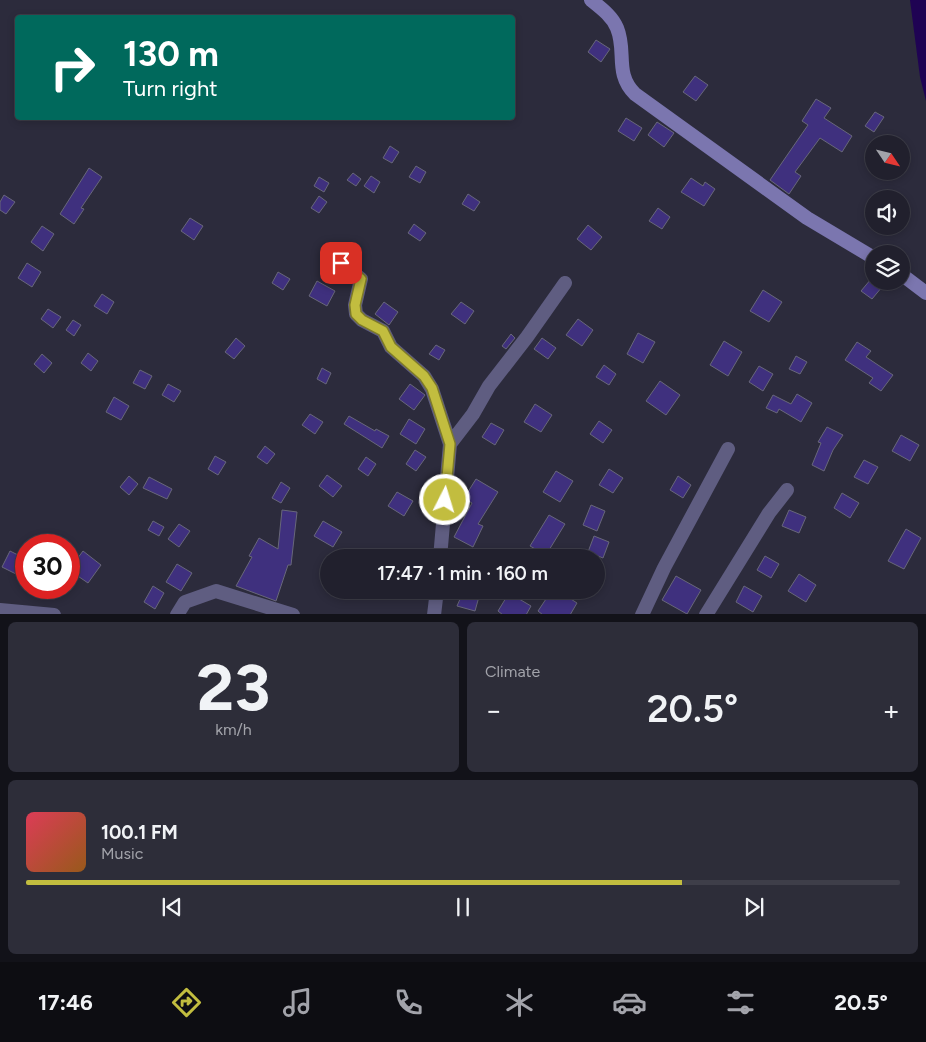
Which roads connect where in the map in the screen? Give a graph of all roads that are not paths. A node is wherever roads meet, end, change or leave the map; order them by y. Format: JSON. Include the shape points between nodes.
{"nodes":[{"id":1,"x":591,"y":0,"type":"edge"},
{"id":2,"x":865,"y":253,"type":"edge"},
{"id":3,"x":341,"y":263,"type":"dead end"},
{"id":4,"x":910,"y":281,"type":"edge"},
{"id":5,"x":565,"y":283,"type":"dead end"},
{"id":6,"x":926,"y":293,"type":"edge"},
{"id":7,"x":450,"y":444,"type":"junction"},
{"id":8,"x":728,"y":449,"type":"dead end"},
{"id":9,"x":787,"y":490,"type":"dead end"},
{"id":10,"x":441,"y":549,"type":"edge"},
{"id":11,"x":436,"y":599,"type":"edge"},
{"id":12,"x":0,"y":610,"type":"edge"},
{"id":13,"x":54,"y":614,"type":"edge"},
{"id":14,"x":177,"y":614,"type":"edge"},
{"id":15,"x":293,"y":614,"type":"edge"},
{"id":16,"x":434,"y":614,"type":"edge"},
{"id":17,"x":642,"y":614,"type":"edge"},
{"id":18,"x":706,"y":614,"type":"edge"}],
"edges":[{"from":1,"to":2,"type":"main road","via":[[618,29],[623,77],[635,94],[808,218]]},
{"from":3,"to":7,"type":"street","via":[[361,279],[356,314],[383,331],[391,347],[424,376],[432,388]]},
{"from":4,"to":6,"type":"main road"},
{"from":5,"to":7,"type":"street"},
{"from":7,"to":10,"type":"street"},
{"from":8,"to":17,"type":"street"},
{"from":9,"to":18,"type":"street","via":[[768,513]]},
{"from":11,"to":16,"type":"street"},
{"from":12,"to":13,"type":"street"},
{"from":14,"to":15,"type":"street","via":[[185,602],[216,591]]}]}
